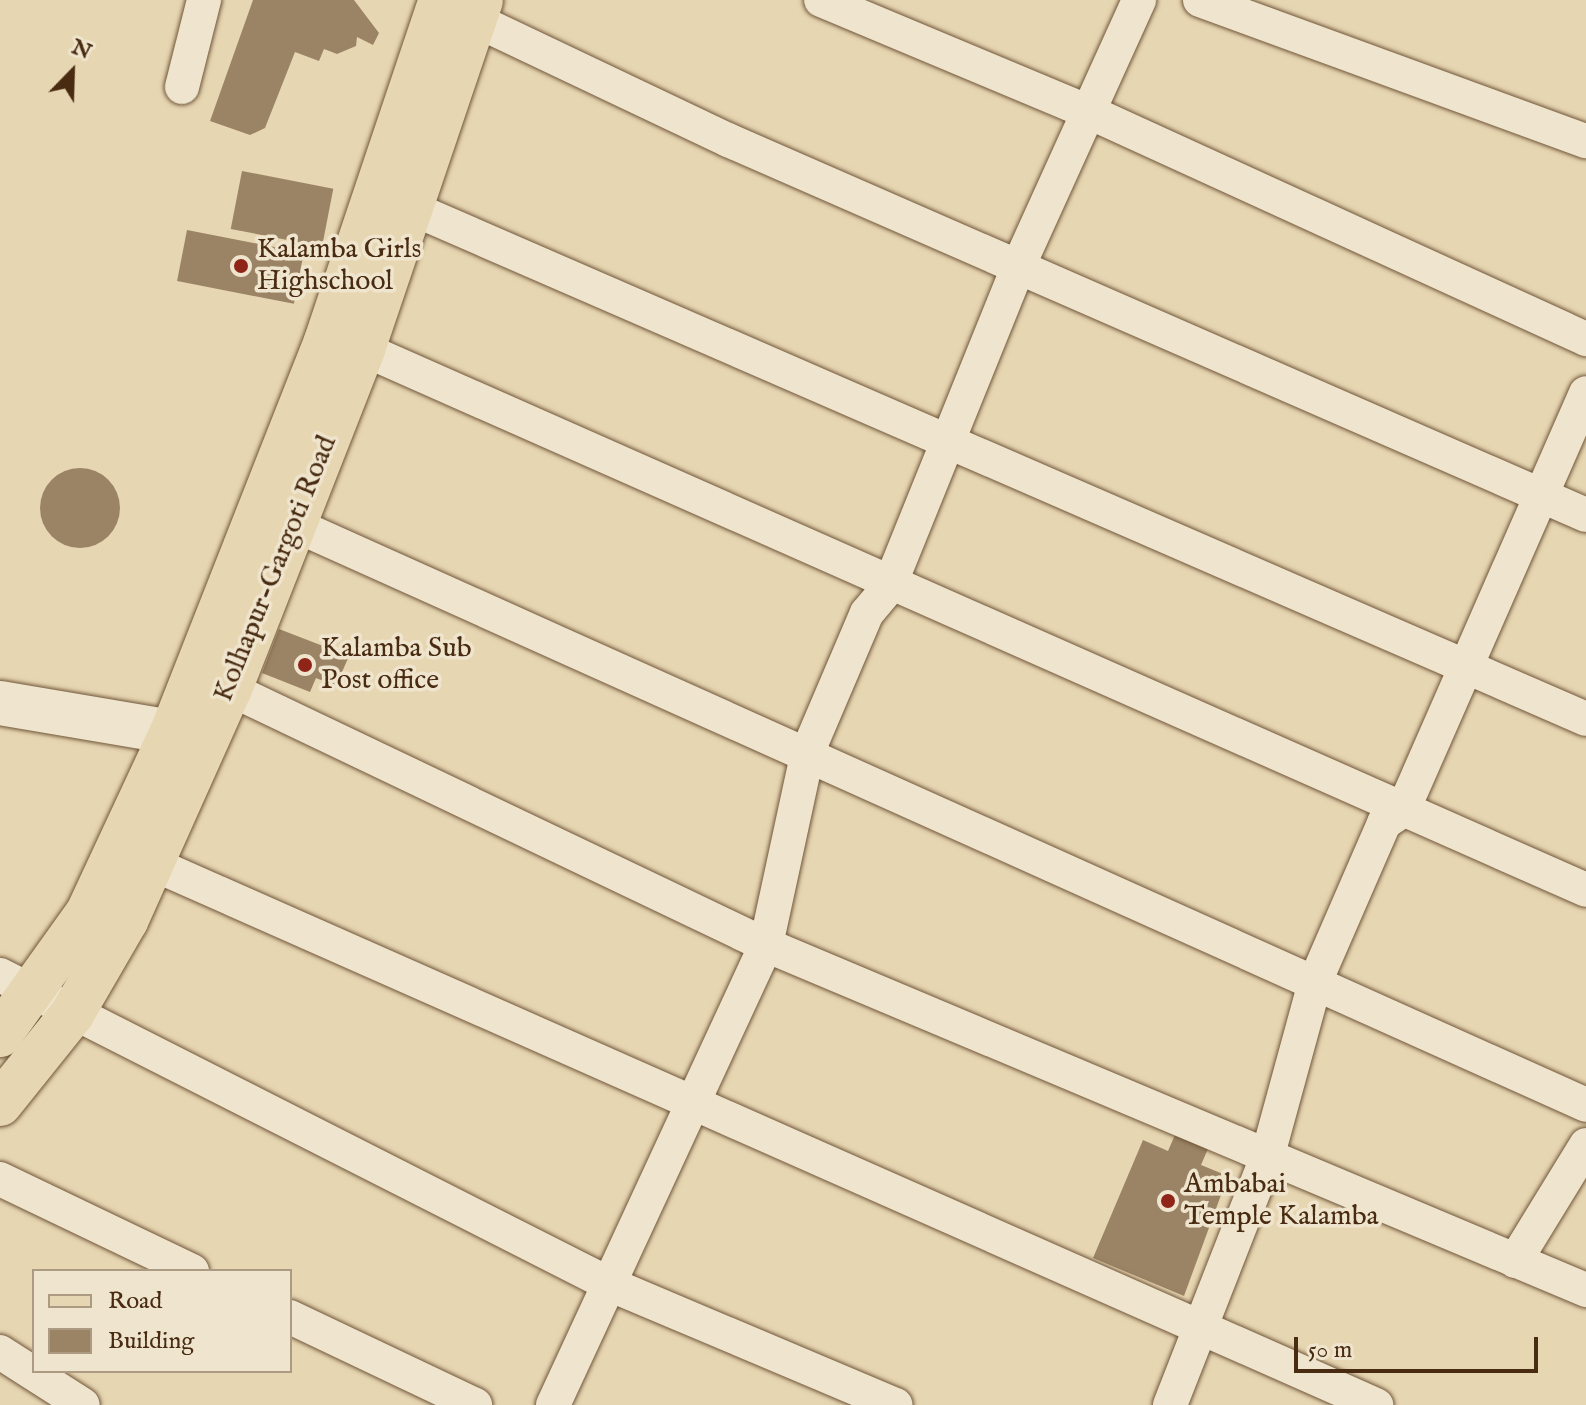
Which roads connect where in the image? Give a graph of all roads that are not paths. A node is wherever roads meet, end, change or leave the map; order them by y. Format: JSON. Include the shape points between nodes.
{"nodes":[{"id":1,"x":204,"y":0,"type":"edge"},
{"id":2,"x":821,"y":0,"type":"edge"},
{"id":3,"x":1139,"y":0,"type":"edge"},
{"id":4,"x":1200,"y":0,"type":"edge"},
{"id":5,"x":465,"y":6,"type":"edge"},
{"id":6,"x":182,"y":87,"type":"dead end"},
{"id":7,"x":1087,"y":111,"type":"junction"},
{"id":8,"x":1586,"y":141,"type":"edge"},
{"id":9,"x":411,"y":208,"type":"junction"},
{"id":10,"x":1018,"y":267,"type":"junction"},
{"id":11,"x":1586,"y":339,"type":"edge"},
{"id":12,"x":363,"y":349,"type":"junction"},
{"id":13,"x":1586,"y":393,"type":"edge"},
{"id":14,"x":949,"y":438,"type":"junction"},
{"id":15,"x":1539,"y":495,"type":"junction"},
{"id":16,"x":1586,"y":515,"type":"edge"},
{"id":17,"x":295,"y":525,"type":"junction"},
{"id":18,"x":889,"y":587,"type":"junction"},
{"id":19,"x":1465,"y":666,"type":"junction"},
{"id":20,"x":230,"y":689,"type":"junction"},
{"id":21,"x":0,"y":703,"type":"edge"},
{"id":22,"x":1586,"y":719,"type":"edge"},
{"id":23,"x":172,"y":732,"type":"junction"},
{"id":24,"x":808,"y":751,"type":"junction"},
{"id":25,"x":1403,"y":810,"type":"junction"},
{"id":26,"x":151,"y":863,"type":"junction"},
{"id":27,"x":1586,"y":890,"type":"edge"},
{"id":28,"x":766,"y":945,"type":"junction"},
{"id":29,"x":1315,"y":982,"type":"junction"},
{"id":30,"x":16,"y":984,"type":"edge"},
{"id":31,"x":72,"y":1014,"type":"junction"},
{"id":32,"x":0,"y":1035,"type":"edge"},
{"id":33,"x":0,"y":1104,"type":"edge"},
{"id":34,"x":692,"y":1104,"type":"junction"},
{"id":35,"x":1586,"y":1105,"type":"edge"},
{"id":36,"x":1586,"y":1145,"type":"edge"},
{"id":37,"x":1267,"y":1158,"type":"junction"},
{"id":38,"x":0,"y":1179,"type":"edge"},
{"id":39,"x":1515,"y":1261,"type":"junction"},
{"id":40,"x":188,"y":1269,"type":"edge"},
{"id":41,"x":609,"y":1284,"type":"junction"},
{"id":42,"x":1586,"y":1290,"type":"edge"},
{"id":43,"x":292,"y":1318,"type":"edge"},
{"id":44,"x":1202,"y":1328,"type":"junction"},
{"id":45,"x":0,"y":1352,"type":"edge"},
{"id":46,"x":32,"y":1372,"type":"edge"},
{"id":47,"x":33,"y":1373,"type":"edge"},
{"id":48,"x":83,"y":1405,"type":"edge"},
{"id":49,"x":475,"y":1405,"type":"edge"},
{"id":50,"x":553,"y":1405,"type":"edge"},
{"id":51,"x":895,"y":1405,"type":"edge"},
{"id":52,"x":1170,"y":1405,"type":"edge"},
{"id":53,"x":1376,"y":1405,"type":"edge"}],
"edges":[{"from":1,"to":6,"type":"street"},
{"from":2,"to":7,"type":"street"},
{"from":3,"to":7,"type":"street"},
{"from":4,"to":8,"type":"street"},
{"from":5,"to":9,"type":"main road","name":"Kolhapur-Gargoti Road"},
{"from":5,"to":10,"type":"street"},
{"from":5,"to":23,"type":"main road","via":[[336,312]]},
{"from":7,"to":10,"type":"street"},
{"from":7,"to":11,"type":"street"},
{"from":9,"to":12,"type":"main road","name":"Kolhapur-Gargoti Road"},
{"from":9,"to":14,"type":"street"},
{"from":10,"to":14,"type":"street"},
{"from":10,"to":15,"type":"street"},
{"from":12,"to":17,"type":"main road","name":"Kolhapur-Gargoti Road"},
{"from":12,"to":18,"type":"street"},
{"from":13,"to":15,"type":"street"},
{"from":14,"to":18,"type":"street"},
{"from":14,"to":19,"type":"street"},
{"from":15,"to":16,"type":"street"},
{"from":15,"to":19,"type":"street"},
{"from":17,"to":20,"type":"main road","name":"Kolhapur-Gargoti Road"},
{"from":17,"to":24,"type":"street"},
{"from":18,"to":24,"type":"street","via":[[867,613]]},
{"from":18,"to":25,"type":"street"},
{"from":19,"to":22,"type":"street"},
{"from":19,"to":25,"type":"street"},
{"from":20,"to":26,"type":"main road","name":"Kolhapur-Gargoti Road"},
{"from":20,"to":28,"type":"street"},
{"from":21,"to":23,"type":"street"},
{"from":23,"to":30,"type":"main road","via":[[88,912]]},
{"from":24,"to":28,"type":"street"},
{"from":24,"to":29,"type":"street"},
{"from":25,"to":27,"type":"street"},
{"from":25,"to":29,"type":"street","via":[[1384,823]]},
{"from":26,"to":31,"type":"main road","name":"Kolhapur-Gargoti Road","via":[[126,921]]},
{"from":26,"to":34,"type":"street"},
{"from":28,"to":34,"type":"street"},
{"from":28,"to":37,"type":"street"},
{"from":29,"to":35,"type":"street"},
{"from":29,"to":37,"type":"street"},
{"from":30,"to":31,"type":"street"},
{"from":30,"to":32,"type":"main road"},
{"from":31,"to":33,"type":"main road","name":"Kolhapur-Gargoti Road"},
{"from":31,"to":41,"type":"street"},
{"from":34,"to":41,"type":"street"},
{"from":34,"to":44,"type":"street"},
{"from":36,"to":39,"type":"street"},
{"from":37,"to":39,"type":"street"},
{"from":37,"to":44,"type":"street"},
{"from":38,"to":40,"type":"street"},
{"from":39,"to":42,"type":"street"},
{"from":41,"to":50,"type":"street"},
{"from":41,"to":51,"type":"street"},
{"from":43,"to":49,"type":"street"},
{"from":44,"to":52,"type":"street"},
{"from":44,"to":53,"type":"street"},
{"from":45,"to":46,"type":"street"},
{"from":47,"to":48,"type":"street"}]}
